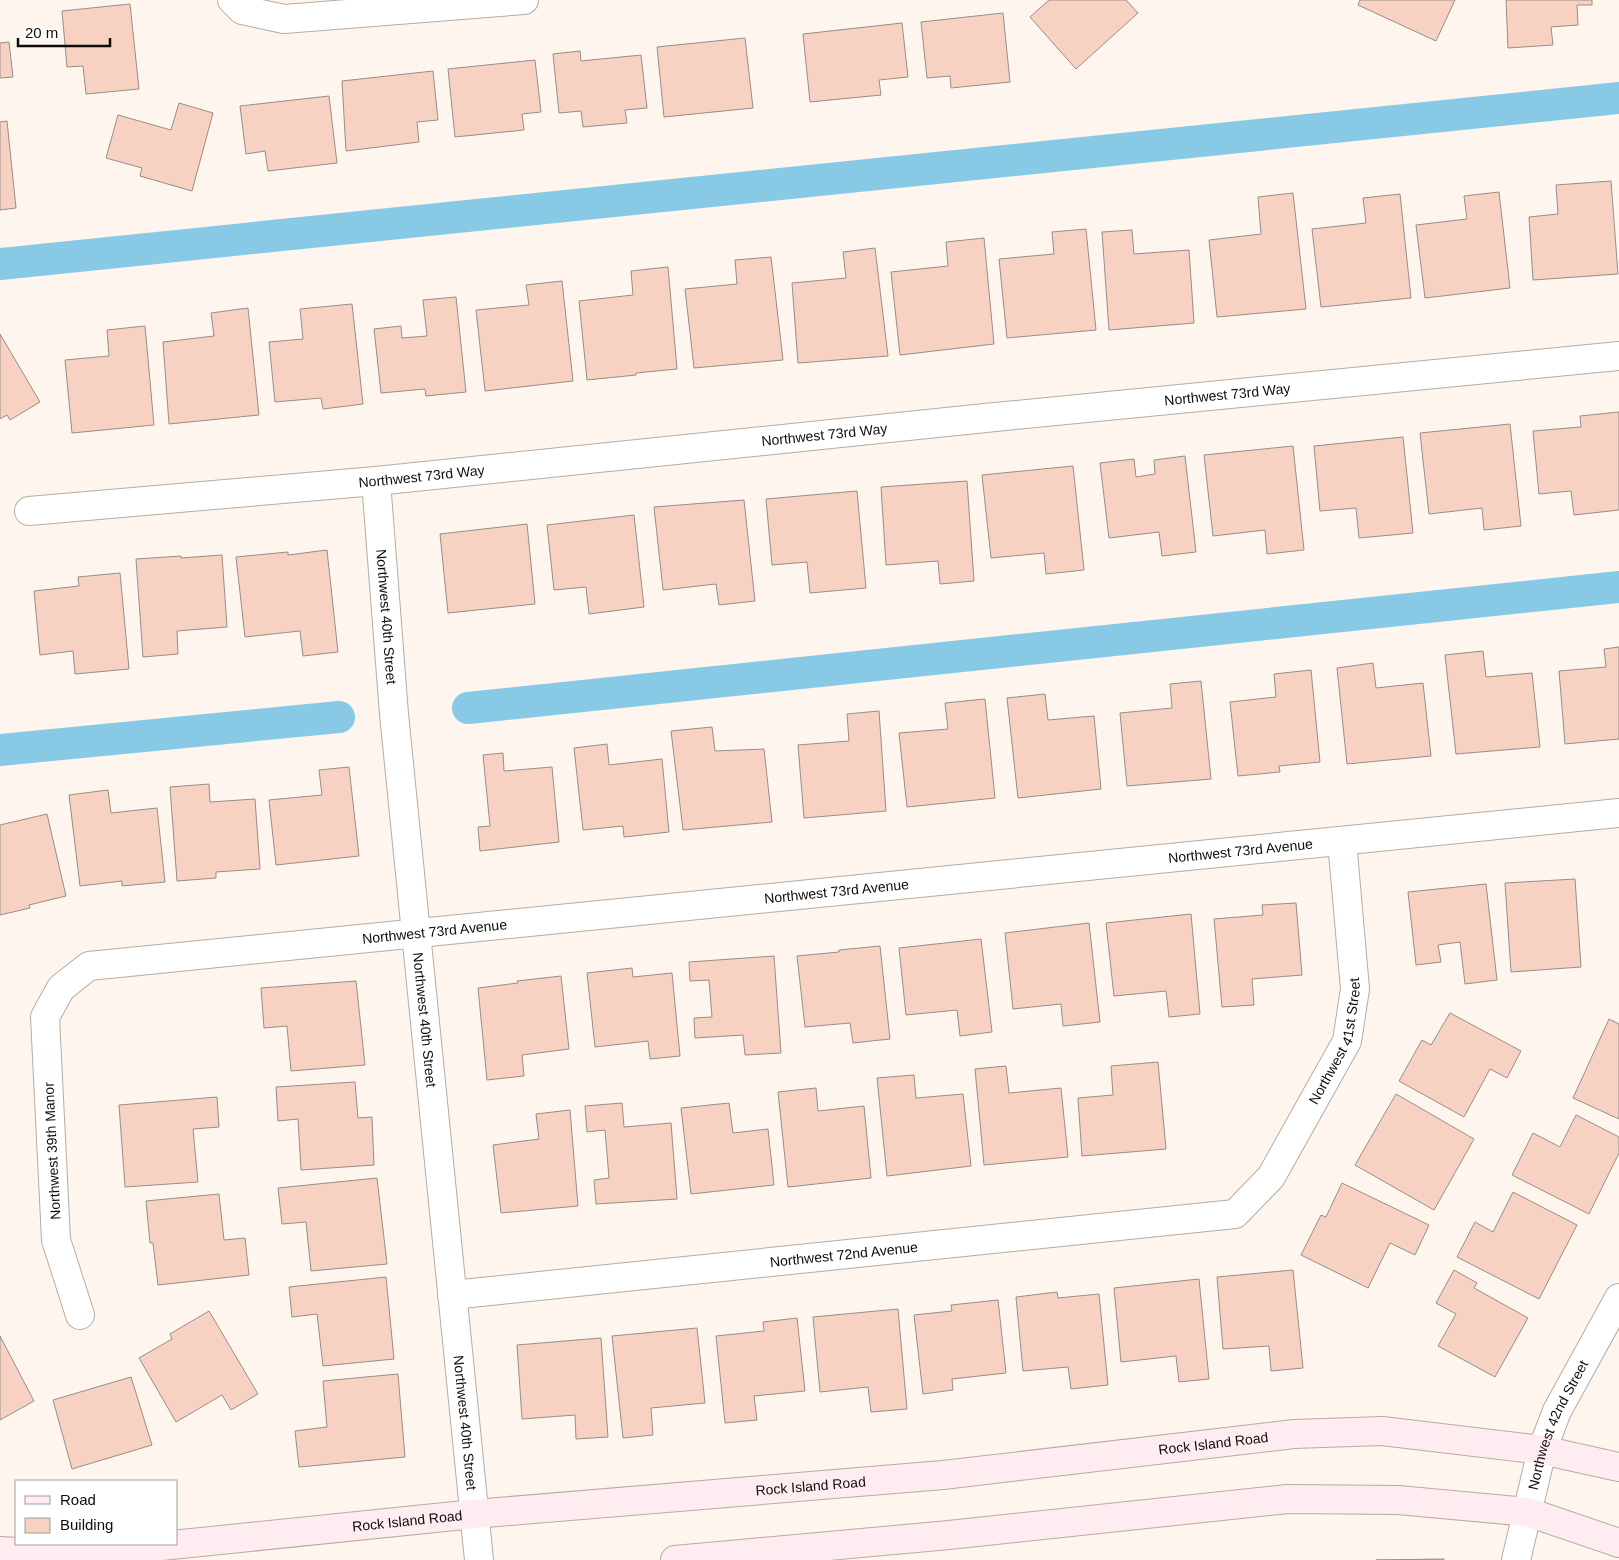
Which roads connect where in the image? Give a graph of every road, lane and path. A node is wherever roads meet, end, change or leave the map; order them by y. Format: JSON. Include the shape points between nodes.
{"nodes":[{"id":1,"x":524,"y":0,"type":"edge"},
{"id":2,"x":237,"y":5,"type":"edge"},
{"id":3,"x":1619,"y":356,"type":"edge"},
{"id":4,"x":376,"y":481,"type":"junction"},
{"id":5,"x":29,"y":511,"type":"dead end"},
{"id":6,"x":1619,"y":813,"type":"edge"},
{"id":7,"x":1342,"y":841,"type":"junction"},
{"id":8,"x":416,"y":932,"type":"junction"},
{"id":9,"x":61,"y":988,"type":"joint"},
{"id":10,"x":1234,"y":1214,"type":"joint"},
{"id":11,"x":452,"y":1295,"type":"junction"},
{"id":12,"x":1619,"y":1298,"type":"edge"},
{"id":13,"x":80,"y":1315,"type":"dead end"},
{"id":14,"x":1542,"y":1450,"type":"junction"},
{"id":15,"x":1619,"y":1467,"type":"edge"},
{"id":16,"x":1528,"y":1512,"type":"junction"},
{"id":17,"x":474,"y":1514,"type":"junction"},
{"id":18,"x":1619,"y":1543,"type":"edge"},
{"id":19,"x":178,"y":1544,"type":"edge"},
{"id":20,"x":172,"y":1545,"type":"edge"},
{"id":21,"x":0,"y":1551,"type":"edge"},
{"id":22,"x":479,"y":1560,"type":"edge"},
{"id":23,"x":675,"y":1560,"type":"edge"},
{"id":24,"x":1516,"y":1560,"type":"edge"}],
"edges":[{"from":1,"to":2,"type":"street","via":[[284,19]]},
{"from":3,"to":4,"type":"street","name":"Northwest 73rd Way"},
{"from":4,"to":5,"type":"street","name":"Northwest 73rd Way"},
{"from":4,"to":8,"type":"street","name":"Northwest 40th Street","via":[[394,714]]},
{"from":6,"to":7,"type":"street","name":"Northwest 73rd Avenue"},
{"from":7,"to":8,"type":"street","name":"Northwest 73rd Avenue"},
{"from":7,"to":10,"type":"street","name":"Northwest 41st Street","via":[[1355,988],[1347,1041],[1271,1177]]},
{"from":8,"to":9,"type":"street","name":"Northwest 73rd Avenue","via":[[89,966]]},
{"from":8,"to":11,"type":"street","name":"Northwest 40th Street"},
{"from":9,"to":13,"type":"street","name":"Northwest 39th Manor","via":[[44,1016],[56,1240]]},
{"from":10,"to":11,"type":"street","name":"Northwest 72nd Avenue"},
{"from":11,"to":17,"type":"street","name":"Northwest 40th Street"},
{"from":12,"to":14,"type":"street","name":"Northwest 42nd Street","via":[[1557,1410]]},
{"from":14,"to":15,"type":"main road","name":"Rock Island Road"},
{"from":14,"to":16,"type":"street","name":"Northwest 42nd Street"},
{"from":14,"to":17,"type":"main road","name":"Rock Island Road","via":[[1382,1431],[1294,1434],[944,1475]]},
{"from":16,"to":18,"type":"main road"},
{"from":16,"to":23,"type":"main road","via":[[1398,1500],[1288,1499]]},
{"from":16,"to":24,"type":"street","name":"Northwest 42nd Street"},
{"from":17,"to":19,"type":"main road","name":"Rock Island Road"},
{"from":17,"to":22,"type":"street","name":"Northwest 40th Street"},
{"from":20,"to":21,"type":"main road","name":"Rock Island Road","via":[[74,1555]]}]}
